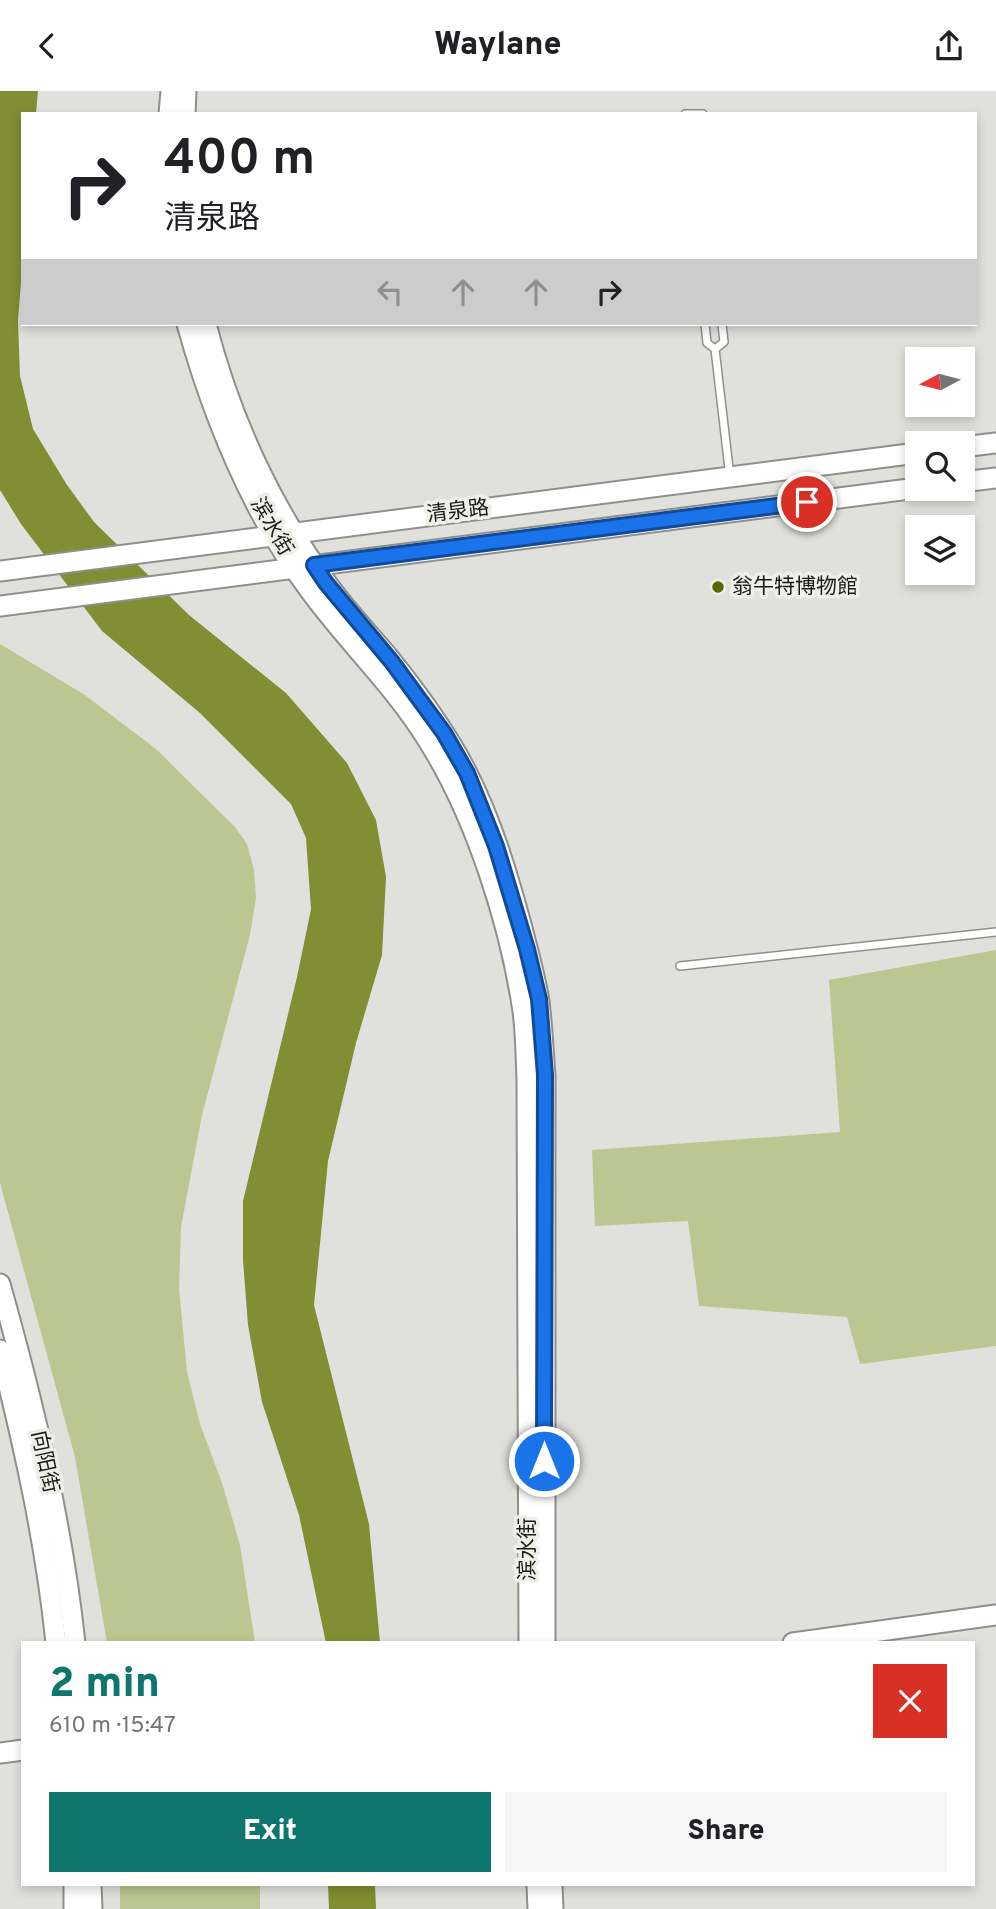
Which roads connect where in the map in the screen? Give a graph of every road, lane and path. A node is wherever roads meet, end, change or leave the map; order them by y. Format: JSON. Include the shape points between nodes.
{"nodes":[{"id":1,"x":170,"y":91,"type":"edge"},
{"id":2,"x":186,"y":91,"type":"edge"},
{"id":3,"x":169,"y":112,"type":"edge"},
{"id":4,"x":185,"y":112,"type":"edge"},
{"id":5,"x":188,"y":326,"type":"edge"},
{"id":6,"x":206,"y":326,"type":"edge"},
{"id":7,"x":705,"y":326,"type":"edge"},
{"id":8,"x":722,"y":326,"type":"edge"},
{"id":9,"x":715,"y":349,"type":"junction"},
{"id":10,"x":996,"y":443,"type":"edge"},
{"id":11,"x":975,"y":445,"type":"edge"},
{"id":12,"x":905,"y":455,"type":"edge"},
{"id":13,"x":730,"y":477,"type":"junction"},
{"id":14,"x":996,"y":478,"type":"edge"},
{"id":15,"x":975,"y":480,"type":"edge"},
{"id":16,"x":905,"y":490,"type":"edge"},
{"id":17,"x":284,"y":535,"type":"junction"},
{"id":18,"x":305,"y":567,"type":"junction"},
{"id":19,"x":0,"y":572,"type":"edge"},
{"id":20,"x":7,"y":605,"type":"edge"},
{"id":21,"x":996,"y":932,"type":"edge"},
{"id":22,"x":680,"y":966,"type":"dead end"},
{"id":23,"x":0,"y":1284,"type":"edge"},
{"id":24,"x":0,"y":1350,"type":"edge"},
{"id":25,"x":996,"y":1615,"type":"edge"},
{"id":26,"x":56,"y":1641,"type":"edge"},
{"id":27,"x":75,"y":1641,"type":"edge"},
{"id":28,"x":528,"y":1641,"type":"edge"},
{"id":29,"x":545,"y":1641,"type":"edge"},
{"id":30,"x":808,"y":1641,"type":"edge"},
{"id":31,"x":21,"y":1750,"type":"edge"},
{"id":32,"x":0,"y":1753,"type":"edge"},
{"id":33,"x":74,"y":1886,"type":"edge"},
{"id":34,"x":91,"y":1886,"type":"edge"},
{"id":35,"x":537,"y":1886,"type":"edge"},
{"id":36,"x":552,"y":1886,"type":"edge"},
{"id":37,"x":74,"y":1909,"type":"edge"},
{"id":38,"x":92,"y":1909,"type":"edge"},
{"id":39,"x":538,"y":1909,"type":"edge"},
{"id":40,"x":553,"y":1909,"type":"edge"}],
"edges":[{"from":1,"to":3,"type":"street"},
{"from":2,"to":4,"type":"street"},
{"from":5,"to":17,"type":"street","name":"滨水街","via":[[223,433],[252,496]]},
{"from":6,"to":17,"type":"street","name":"滨水街","via":[[240,431]]},
{"from":7,"to":9,"type":"lane","via":[[707,343]]},
{"from":8,"to":9,"type":"lane","via":[[724,342]]},
{"from":9,"to":13,"type":"lane"},
{"from":10,"to":11,"type":"street"},
{"from":12,"to":13,"type":"street","name":"清泉路"},
{"from":13,"to":17,"type":"street","name":"清泉路"},
{"from":14,"to":15,"type":"street"},
{"from":16,"to":18,"type":"street","name":"清泉路"},
{"from":17,"to":18,"type":"street","name":"滨水街"},
{"from":17,"to":19,"type":"street","name":"清泉路"},
{"from":18,"to":20,"type":"street","name":"清泉路"},
{"from":18,"to":28,"type":"street","name":"滨水街","via":[[308,588],[402,702],[453,784],[496,895],[510,947],[523,1012],[527,1080]]},
{"from":18,"to":29,"type":"street","name":"滨水街","via":[[326,583],[392,662],[467,773],[513,894],[539,999],[545,1075]]},
{"from":21,"to":22,"type":"lane"},
{"from":23,"to":27,"type":"street","name":"向阳街","via":[[44,1462]]},
{"from":24,"to":26,"type":"street","name":"向阳街","via":[[39,1527]]},
{"from":25,"to":30,"type":"street"},
{"from":31,"to":32,"type":"street"},
{"from":33,"to":37,"type":"street"},
{"from":34,"to":38,"type":"street"},
{"from":35,"to":39,"type":"street"},
{"from":36,"to":40,"type":"street"}]}
